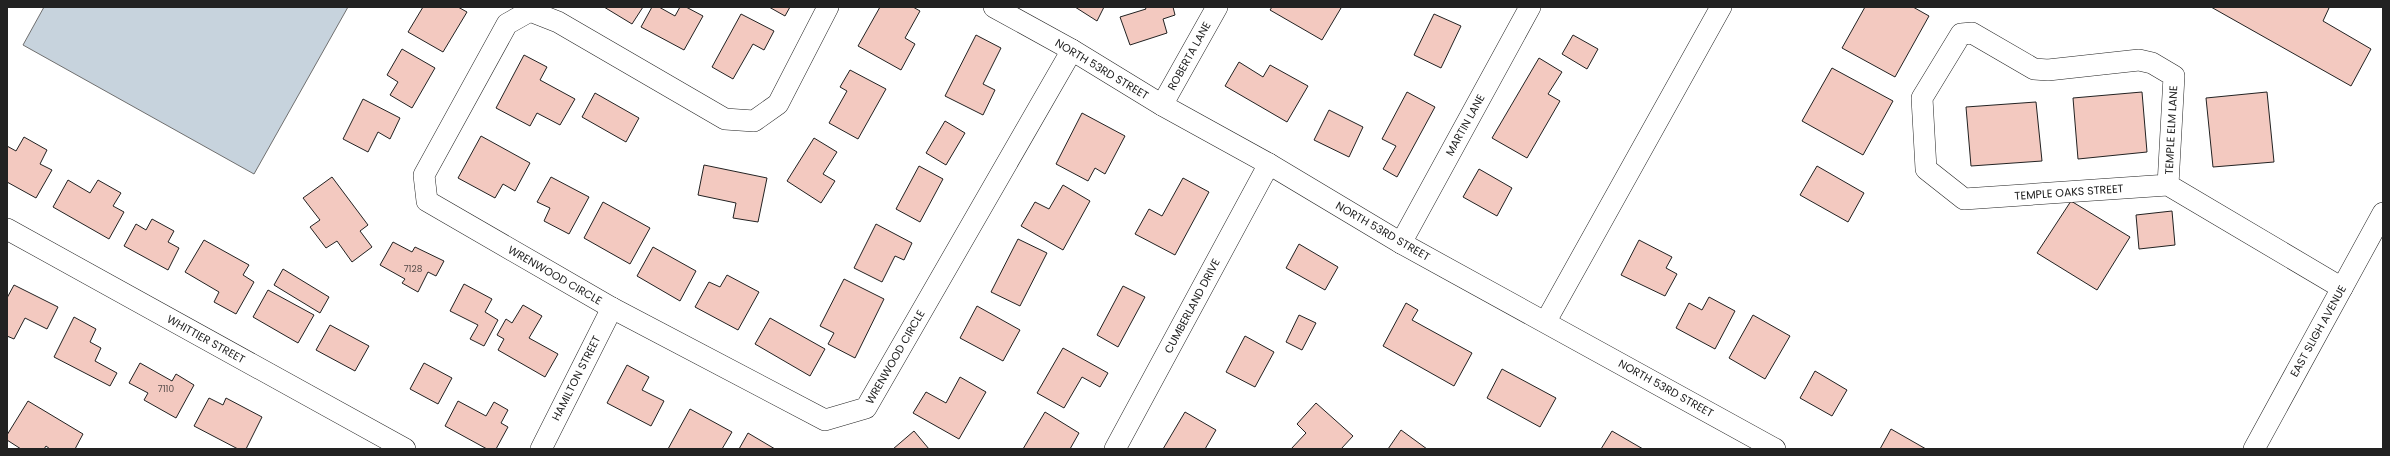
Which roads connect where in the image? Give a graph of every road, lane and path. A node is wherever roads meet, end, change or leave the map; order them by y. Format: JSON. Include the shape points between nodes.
{"nodes":[{"id":1,"x":828,"y":7,"type":"edge"},
{"id":2,"x":994,"y":7,"type":"edge"},
{"id":3,"x":1217,"y":7,"type":"edge"},
{"id":4,"x":1530,"y":7,"type":"edge"},
{"id":5,"x":1721,"y":7,"type":"edge"},
{"id":6,"x":1072,"y":50,"type":"junction"},
{"id":7,"x":2174,"y":76,"type":"joint"},
{"id":8,"x":1162,"y":105,"type":"junction"},
{"id":9,"x":1269,"y":164,"type":"junction"},
{"id":10,"x":2168,"y":185,"type":"junction"},
{"id":11,"x":2383,"y":213,"type":"edge"},
{"id":12,"x":7,"y":229,"type":"edge"},
{"id":13,"x":1401,"y":242,"type":"junction"},
{"id":14,"x":2342,"y":288,"type":"junction"},
{"id":15,"x":612,"y":308,"type":"junction"},
{"id":16,"x":1546,"y":321,"type":"junction"},
{"id":17,"x":405,"y":449,"type":"edge"},
{"id":18,"x":541,"y":449,"type":"edge"},
{"id":19,"x":1115,"y":449,"type":"edge"},
{"id":20,"x":1775,"y":449,"type":"edge"},
{"id":21,"x":2254,"y":449,"type":"edge"}],
"edges":[{"from":1,"to":15,"type":"street","name":"WRENWOOD CIRCLE","via":[[778,104],[754,121],[725,120],[558,22],[530,11],[507,24],[424,175],[427,201]]},
{"from":2,"to":6,"type":"street","name":"NORTH 53RD STREET"},
{"from":3,"to":8,"type":"street","name":"ROBERTA LANE"},
{"from":4,"to":13,"type":"street","name":"MARTIN LANE"},
{"from":5,"to":16,"type":"street"},
{"from":6,"to":8,"type":"street","name":"NORTH 53RD STREET"},
{"from":6,"to":15,"type":"street","name":"WRENWOOD CIRCLE","via":[[866,408],[825,420]]},
{"from":7,"to":10,"type":"street","name":"TEMPLE ELM LANE"},
{"from":7,"to":10,"type":"street","name":"TEMPLE OAKS STREET","via":[[2152,63],[2138,60],[2048,70],[2034,69],[1972,33],[1961,34],[1922,98],[1926,169],[1964,199]]},
{"from":8,"to":9,"type":"street","name":"NORTH 53RD STREET"},
{"from":9,"to":13,"type":"street","name":"NORTH 53RD STREET"},
{"from":9,"to":19,"type":"street","name":"CUMBERLAND DRIVE"},
{"from":10,"to":14,"type":"street"},
{"from":11,"to":14,"type":"street","name":"EAST SLIGH AVENUE"},
{"from":12,"to":17,"type":"street","name":"WHITTIER STREET"},
{"from":13,"to":16,"type":"street","name":"NORTH 53RD STREET"},
{"from":14,"to":21,"type":"street","name":"EAST SLIGH AVENUE"},
{"from":15,"to":18,"type":"street","name":"HAMILTON STREET"},
{"from":16,"to":20,"type":"street","name":"NORTH 53RD STREET"}]}
